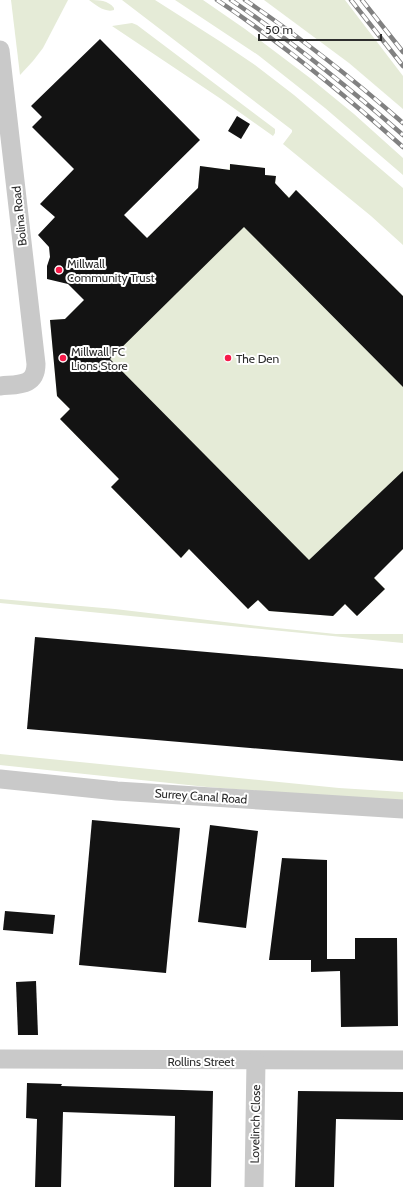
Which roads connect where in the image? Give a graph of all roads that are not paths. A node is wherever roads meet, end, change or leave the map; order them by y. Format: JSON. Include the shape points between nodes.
{"nodes":[{"id":1,"x":0,"y":50,"type":"edge"},
{"id":2,"x":0,"y":386,"type":"edge"},
{"id":3,"x":0,"y":779,"type":"edge"},
{"id":4,"x":403,"y":809,"type":"edge"},
{"id":5,"x":0,"y":1059,"type":"edge"},
{"id":6,"x":403,"y":1060,"type":"edge"},
{"id":7,"x":256,"y":1061,"type":"junction"},
{"id":8,"x":254,"y":1187,"type":"edge"}],
"edges":[{"from":1,"to":2,"type":"street","name":"Bolina Road","via":[[36,364],[34,376],[29,381]]},
{"from":3,"to":4,"type":"street","name":"Surrey Canal Road","via":[[117,791]]},
{"from":5,"to":7,"type":"street","name":"Rollins Street"},
{"from":6,"to":7,"type":"street","name":"Rollins Street"},
{"from":7,"to":8,"type":"street","name":"Lovelinch Close"}]}
